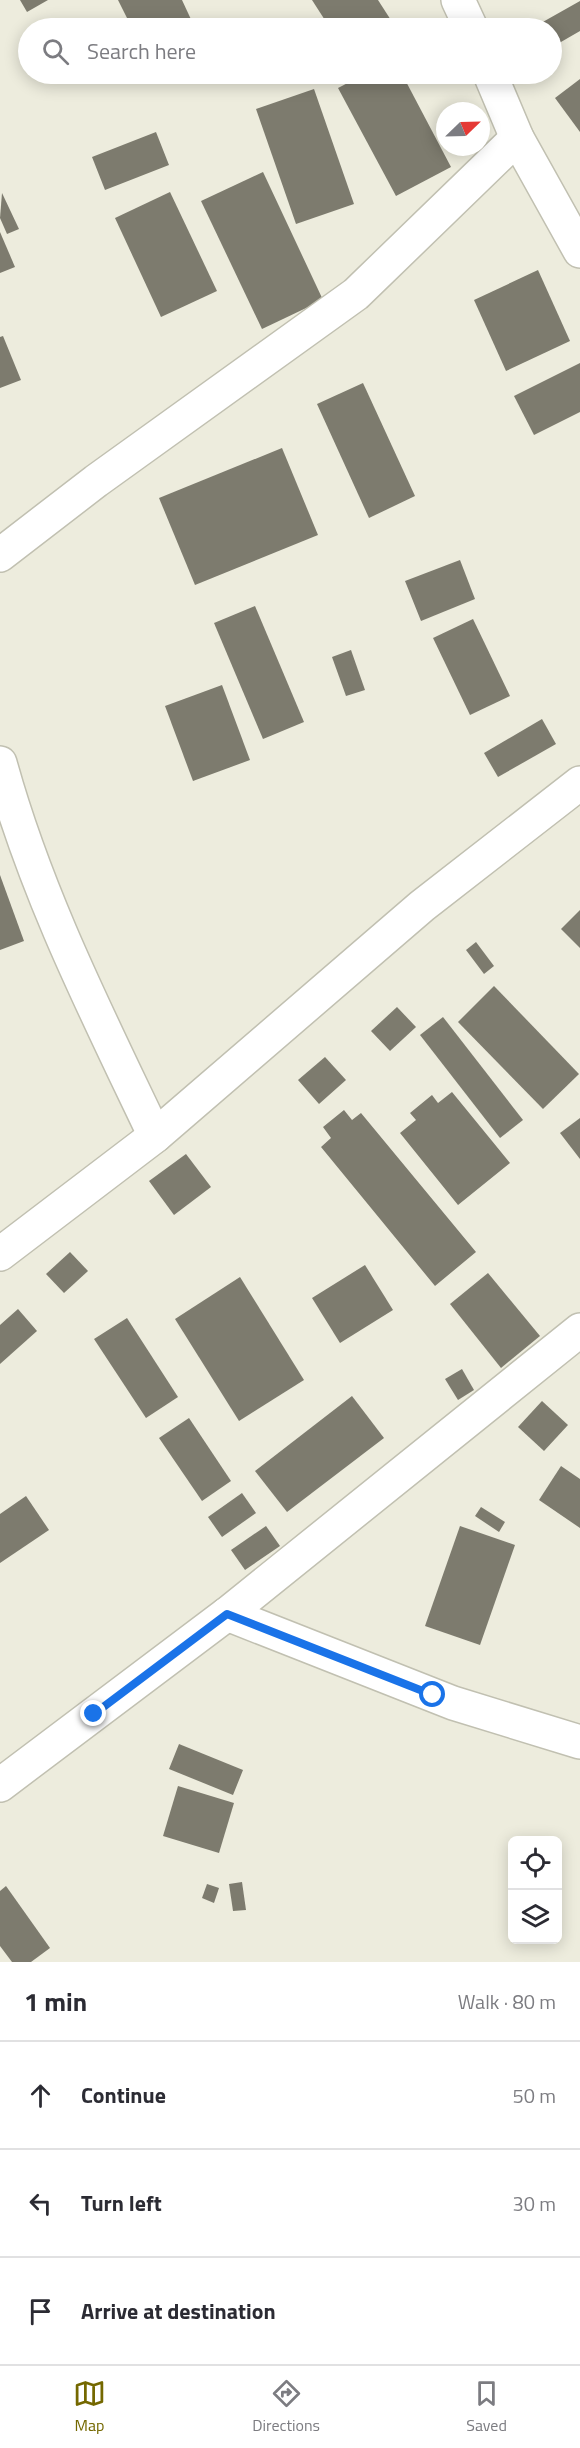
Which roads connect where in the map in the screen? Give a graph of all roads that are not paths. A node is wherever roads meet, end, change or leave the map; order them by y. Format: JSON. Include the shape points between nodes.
{"nodes":[{"id":1,"x":458,"y":0,"type":"edge"},
{"id":2,"x":466,"y":18,"type":"edge"},
{"id":3,"x":494,"y":84,"type":"edge"},
{"id":4,"x":517,"y":138,"type":"junction"},
{"id":5,"x":580,"y":251,"type":"edge"},
{"id":6,"x":0,"y":555,"type":"edge"},
{"id":7,"x":0,"y":763,"type":"edge"},
{"id":8,"x":580,"y":783,"type":"edge"},
{"id":9,"x":155,"y":1136,"type":"junction"},
{"id":10,"x":0,"y":1254,"type":"edge"},
{"id":11,"x":580,"y":1330,"type":"edge"},
{"id":12,"x":227,"y":1614,"type":"junction"},
{"id":13,"x":580,"y":1742,"type":"edge"},
{"id":14,"x":0,"y":1785,"type":"edge"}],
"edges":[{"from":1,"to":2,"type":"street"},
{"from":3,"to":4,"type":"street"},
{"from":4,"to":5,"type":"street"},
{"from":4,"to":6,"type":"street","via":[[356,294]]},
{"from":7,"to":9,"type":"street","via":[[58,929]]},
{"from":8,"to":9,"type":"street","via":[[414,914]]},
{"from":9,"to":10,"type":"street"},
{"from":11,"to":12,"type":"street"},
{"from":12,"to":13,"type":"street","via":[[453,1703]]},
{"from":12,"to":14,"type":"street"}]}
